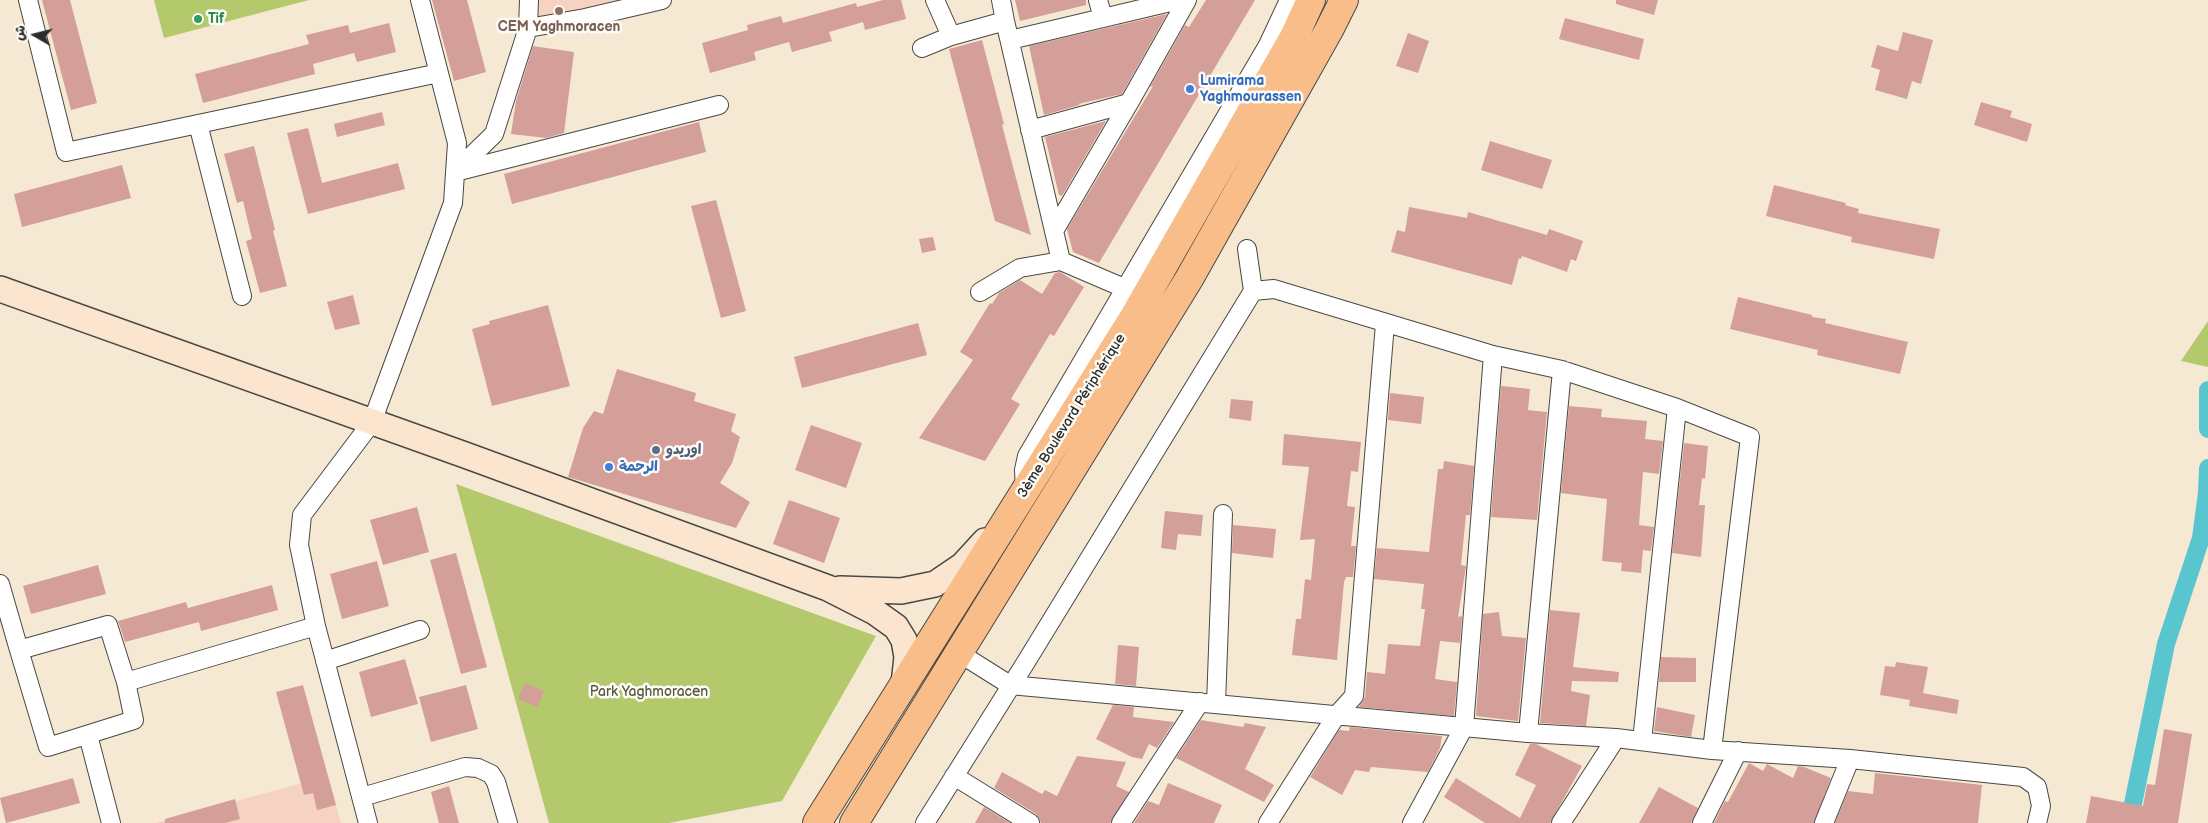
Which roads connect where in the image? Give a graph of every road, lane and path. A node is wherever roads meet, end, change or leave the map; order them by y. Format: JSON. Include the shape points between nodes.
{"nodes":[{"id":1,"x":28,"y":0,"type":"edge"},
{"id":2,"x":420,"y":0,"type":"edge"},
{"id":3,"x":529,"y":0,"type":"edge"},
{"id":4,"x":662,"y":0,"type":"edge"},
{"id":5,"x":935,"y":0,"type":"edge"},
{"id":6,"x":1001,"y":0,"type":"edge"},
{"id":7,"x":1098,"y":0,"type":"edge"},
{"id":8,"x":1179,"y":0,"type":"edge"},
{"id":9,"x":1186,"y":0,"type":"edge"},
{"id":10,"x":1289,"y":0,"type":"edge"},
{"id":11,"x":1310,"y":0,"type":"edge"},
{"id":12,"x":1344,"y":0,"type":"edge"},
{"id":13,"x":1103,"y":18,"type":"junction"},
{"id":14,"x":1006,"y":21,"type":"junction"},
{"id":15,"x":528,"y":28,"type":"junction"},
{"id":16,"x":951,"y":36,"type":"junction"},
{"id":17,"x":1010,"y":40,"type":"junction"},
{"id":18,"x":922,"y":48,"type":"dead end"},
{"id":19,"x":439,"y":73,"type":"junction"},
{"id":20,"x":1129,"y":103,"type":"junction"},
{"id":21,"x":719,"y":105,"type":"dead end"},
{"id":22,"x":198,"y":124,"type":"junction"},
{"id":23,"x":1030,"y":130,"type":"junction"},
{"id":24,"x":455,"y":172,"type":"junction"},
{"id":25,"x":1054,"y":231,"type":"junction"},
{"id":26,"x":1247,"y":249,"type":"dead end"},
{"id":27,"x":1061,"y":261,"type":"junction"},
{"id":28,"x":1124,"y":288,"type":"junction"},
{"id":29,"x":0,"y":289,"type":"edge"},
{"id":30,"x":1253,"y":290,"type":"junction"},
{"id":31,"x":980,"y":292,"type":"dead end"},
{"id":32,"x":242,"y":296,"type":"dead end"},
{"id":33,"x":1385,"y":324,"type":"junction"},
{"id":34,"x":1493,"y":355,"type":"junction"},
{"id":35,"x":1562,"y":370,"type":"junction"},
{"id":36,"x":1677,"y":408,"type":"junction"},
{"id":37,"x":372,"y":422,"type":"junction"},
{"id":38,"x":1025,"y":491,"type":"junction"},
{"id":39,"x":1222,"y":514,"type":"dead end"},
{"id":40,"x":0,"y":584,"type":"edge"},
{"id":41,"x":828,"y":588,"type":"junction"},
{"id":42,"x":316,"y":626,"type":"junction"},
{"id":43,"x":420,"y":630,"type":"dead end"},
{"id":44,"x":19,"y":650,"type":"junction"},
{"id":45,"x":959,"y":653,"type":"junction"},
{"id":46,"x":325,"y":661,"type":"junction"},
{"id":47,"x":126,"y":682,"type":"junction"},
{"id":48,"x":904,"y":684,"type":"junction"},
{"id":49,"x":1010,"y":685,"type":"junction"},
{"id":50,"x":1208,"y":703,"type":"junction"},
{"id":51,"x":1336,"y":716,"type":"junction"},
{"id":52,"x":1464,"y":727,"type":"junction"},
{"id":53,"x":1528,"y":734,"type":"junction"},
{"id":54,"x":88,"y":735,"type":"junction"},
{"id":55,"x":1616,"y":738,"type":"junction"},
{"id":56,"x":1642,"y":741,"type":"junction"},
{"id":57,"x":1712,"y":750,"type":"junction"},
{"id":58,"x":1738,"y":751,"type":"junction"},
{"id":59,"x":1850,"y":758,"type":"junction"},
{"id":60,"x":954,"y":776,"type":"junction"},
{"id":61,"x":362,"y":796,"type":"junction"},
{"id":62,"x":111,"y":823,"type":"edge"},
{"id":63,"x":368,"y":823,"type":"edge"},
{"id":64,"x":508,"y":823,"type":"edge"},
{"id":65,"x":817,"y":823,"type":"edge"},
{"id":66,"x":854,"y":823,"type":"edge"},
{"id":67,"x":925,"y":823,"type":"edge"},
{"id":68,"x":1030,"y":823,"type":"edge"},
{"id":69,"x":1121,"y":823,"type":"edge"},
{"id":70,"x":1268,"y":823,"type":"edge"},
{"id":71,"x":1412,"y":823,"type":"edge"},
{"id":72,"x":1561,"y":823,"type":"edge"},
{"id":73,"x":1702,"y":823,"type":"edge"},
{"id":74,"x":1824,"y":823,"type":"edge"},
{"id":75,"x":2037,"y":823,"type":"edge"}],
"edges":[{"from":1,"to":22,"type":"street","via":[[66,152]]},
{"from":2,"to":19,"type":"street"},
{"from":3,"to":15,"type":"street"},
{"from":4,"to":15,"type":"street"},
{"from":5,"to":16,"type":"street"},
{"from":6,"to":14,"type":"street"},
{"from":7,"to":13,"type":"street"},
{"from":8,"to":13,"type":"street"},
{"from":9,"to":20,"type":"street"},
{"from":10,"to":28,"type":"street","via":[[1268,45]]},
{"from":11,"to":38,"type":"highway","name":"3ème Boulevard Périphérique","via":[[1294,37],[1134,317]]},
{"from":12,"to":45,"type":"highway","name":"3ème Boulevard Périphérique","via":[[1189,279]]},
{"from":13,"to":17,"type":"street"},
{"from":14,"to":16,"type":"street"},
{"from":14,"to":17,"type":"street"},
{"from":15,"to":24,"type":"street","via":[[494,134]]},
{"from":16,"to":18,"type":"street"},
{"from":17,"to":23,"type":"street"},
{"from":19,"to":22,"type":"street"},
{"from":19,"to":24,"type":"street","via":[[457,144]]},
{"from":20,"to":23,"type":"street"},
{"from":20,"to":25,"type":"street"},
{"from":21,"to":24,"type":"street"},
{"from":22,"to":32,"type":"street"},
{"from":23,"to":25,"type":"street"},
{"from":24,"to":37,"type":"street","via":[[453,204]]},
{"from":25,"to":27,"type":"street"},
{"from":26,"to":30,"type":"street"},
{"from":27,"to":28,"type":"street"},
{"from":27,"to":31,"type":"street","via":[[1020,268]]},
{"from":28,"to":38,"type":"street","via":[[1027,456]]},
{"from":29,"to":37,"type":"main road"},
{"from":30,"to":33,"type":"street","via":[[1274,289]]},
{"from":30,"to":49,"type":"street"},
{"from":33,"to":34,"type":"street"},
{"from":33,"to":51,"type":"street","via":[[1354,696]]},
{"from":34,"to":35,"type":"street"},
{"from":34,"to":52,"type":"street"},
{"from":35,"to":36,"type":"street"},
{"from":35,"to":53,"type":"street"},
{"from":36,"to":56,"type":"street"},
{"from":36,"to":57,"type":"street","via":[[1750,437]]},
{"from":37,"to":41,"type":"main road"},
{"from":37,"to":42,"type":"street","via":[[302,515],[299,545]]},
{"from":38,"to":41,"type":"main road","via":[[963,565],[935,584],[901,591]]},
{"from":38,"to":48,"type":"highway","name":"3ème Boulevard Périphérique"},
{"from":39,"to":50,"type":"street"},
{"from":40,"to":44,"type":"street"},
{"from":41,"to":48,"type":"main road","via":[[875,612],[896,627],[904,640],[907,657]]},
{"from":42,"to":46,"type":"street"},
{"from":42,"to":47,"type":"street"},
{"from":43,"to":46,"type":"street"},
{"from":44,"to":47,"type":"street","via":[[108,625]]},
{"from":44,"to":54,"type":"street","via":[[48,747]]},
{"from":45,"to":49,"type":"street"},
{"from":45,"to":66,"type":"highway","name":"3ème Boulevard Périphérique"},
{"from":46,"to":61,"type":"street"},
{"from":47,"to":54,"type":"street","via":[[134,720]]},
{"from":48,"to":65,"type":"highway","name":"3ème Boulevard Périphérique"},
{"from":49,"to":50,"type":"street"},
{"from":49,"to":60,"type":"street"},
{"from":50,"to":51,"type":"street"},
{"from":50,"to":69,"type":"street"},
{"from":51,"to":52,"type":"street"},
{"from":51,"to":70,"type":"street"},
{"from":52,"to":53,"type":"street"},
{"from":52,"to":71,"type":"street"},
{"from":53,"to":55,"type":"street"},
{"from":54,"to":62,"type":"street"},
{"from":55,"to":56,"type":"street"},
{"from":55,"to":72,"type":"street"},
{"from":56,"to":57,"type":"street"},
{"from":57,"to":58,"type":"street"},
{"from":58,"to":59,"type":"street"},
{"from":58,"to":73,"type":"street"},
{"from":59,"to":74,"type":"street"},
{"from":59,"to":75,"type":"street","via":[[2023,777],[2037,787],[2041,806]]},
{"from":60,"to":67,"type":"street"},
{"from":60,"to":68,"type":"street"},
{"from":61,"to":63,"type":"street"},
{"from":61,"to":64,"type":"street","via":[[465,767],[478,768],[491,774],[496,782]]}]}
